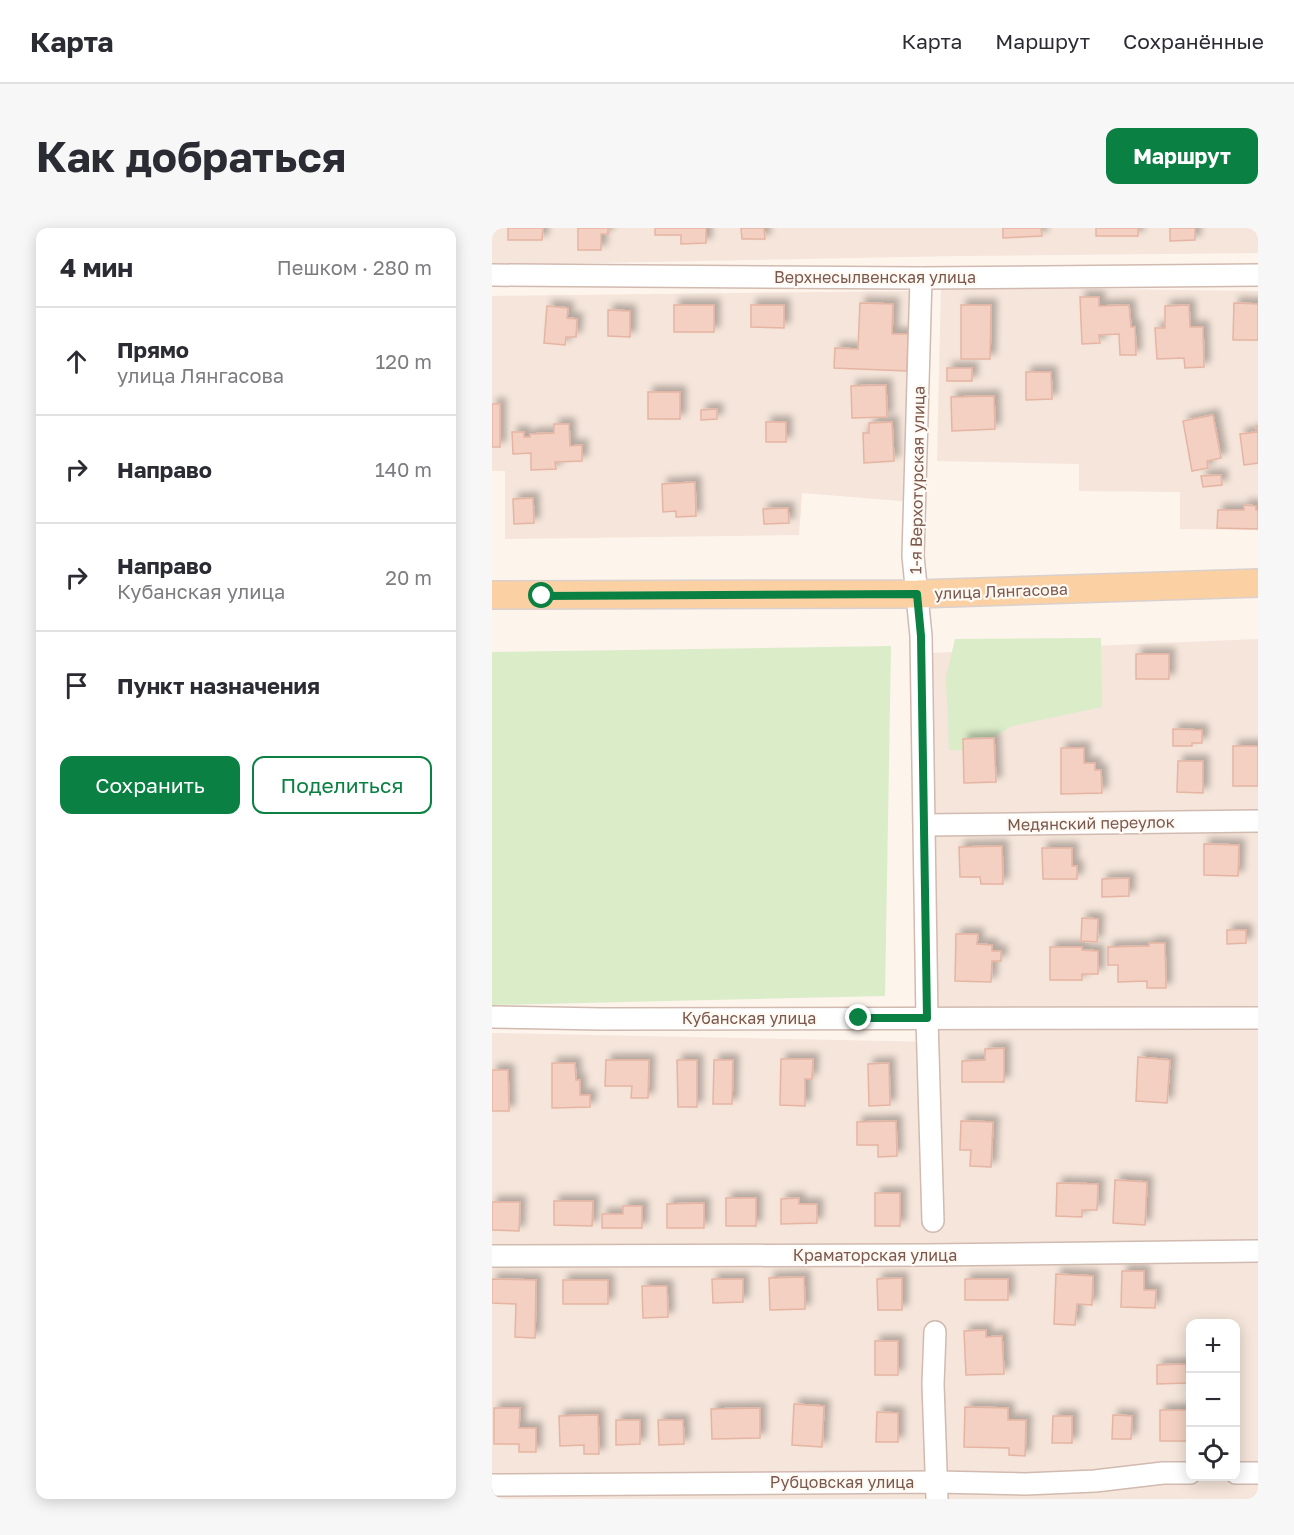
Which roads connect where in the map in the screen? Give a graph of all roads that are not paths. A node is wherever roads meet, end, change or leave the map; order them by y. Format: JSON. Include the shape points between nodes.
{"nodes":[{"id":1,"x":1258,"y":275,"type":"edge"},
{"id":2,"x":492,"y":276,"type":"edge"},
{"id":3,"x":921,"y":278,"type":"junction"},
{"id":4,"x":1258,"y":583,"type":"edge"},
{"id":5,"x":917,"y":594,"type":"junction"},
{"id":6,"x":492,"y":595,"type":"edge"},
{"id":7,"x":1258,"y":821,"type":"edge"},
{"id":8,"x":925,"y":825,"type":"junction"},
{"id":9,"x":492,"y":1017,"type":"edge"},
{"id":10,"x":927,"y":1018,"type":"junction"},
{"id":11,"x":1258,"y":1018,"type":"edge"},
{"id":12,"x":933,"y":1221,"type":"dead end"},
{"id":13,"x":1258,"y":1251,"type":"edge"},
{"id":14,"x":492,"y":1256,"type":"edge"},
{"id":15,"x":935,"y":1332,"type":"dead end"},
{"id":16,"x":1186,"y":1473,"type":"edge"},
{"id":17,"x":1240,"y":1473,"type":"edge"},
{"id":18,"x":1258,"y":1473,"type":"edge"},
{"id":19,"x":492,"y":1485,"type":"edge"},
{"id":20,"x":937,"y":1490,"type":"edge"}],
"edges":[{"from":1,"to":3,"type":"street","name":"Верхнесылвенская улица"},
{"from":2,"to":3,"type":"street","name":"Верхнесылвенская улица"},
{"from":3,"to":5,"type":"street","name":"1-я Верхотурская улица","via":[[913,556]]},
{"from":4,"to":5,"type":"main road","name":"улица Лянгасова"},
{"from":5,"to":6,"type":"main road","name":"улица Лянгасова"},
{"from":5,"to":8,"type":"street","name":"1-я Верхотурская улица"},
{"from":7,"to":8,"type":"street","name":"Медянский переулок"},
{"from":8,"to":10,"type":"street","name":"1-я Верхотурская улица"},
{"from":9,"to":10,"type":"street","name":"Кубанская улица"},
{"from":10,"to":11,"type":"street","name":"Кубанская улица"},
{"from":10,"to":12,"type":"street","name":"1-я Верхотурская улица"},
{"from":13,"to":14,"type":"street","name":"Краматорская улица"},
{"from":15,"to":20,"type":"street"},
{"from":16,"to":20,"type":"street","name":"Рубцовская улица"},
{"from":17,"to":18,"type":"street"},
{"from":19,"to":20,"type":"street","name":"Рубцовская улица"}]}
